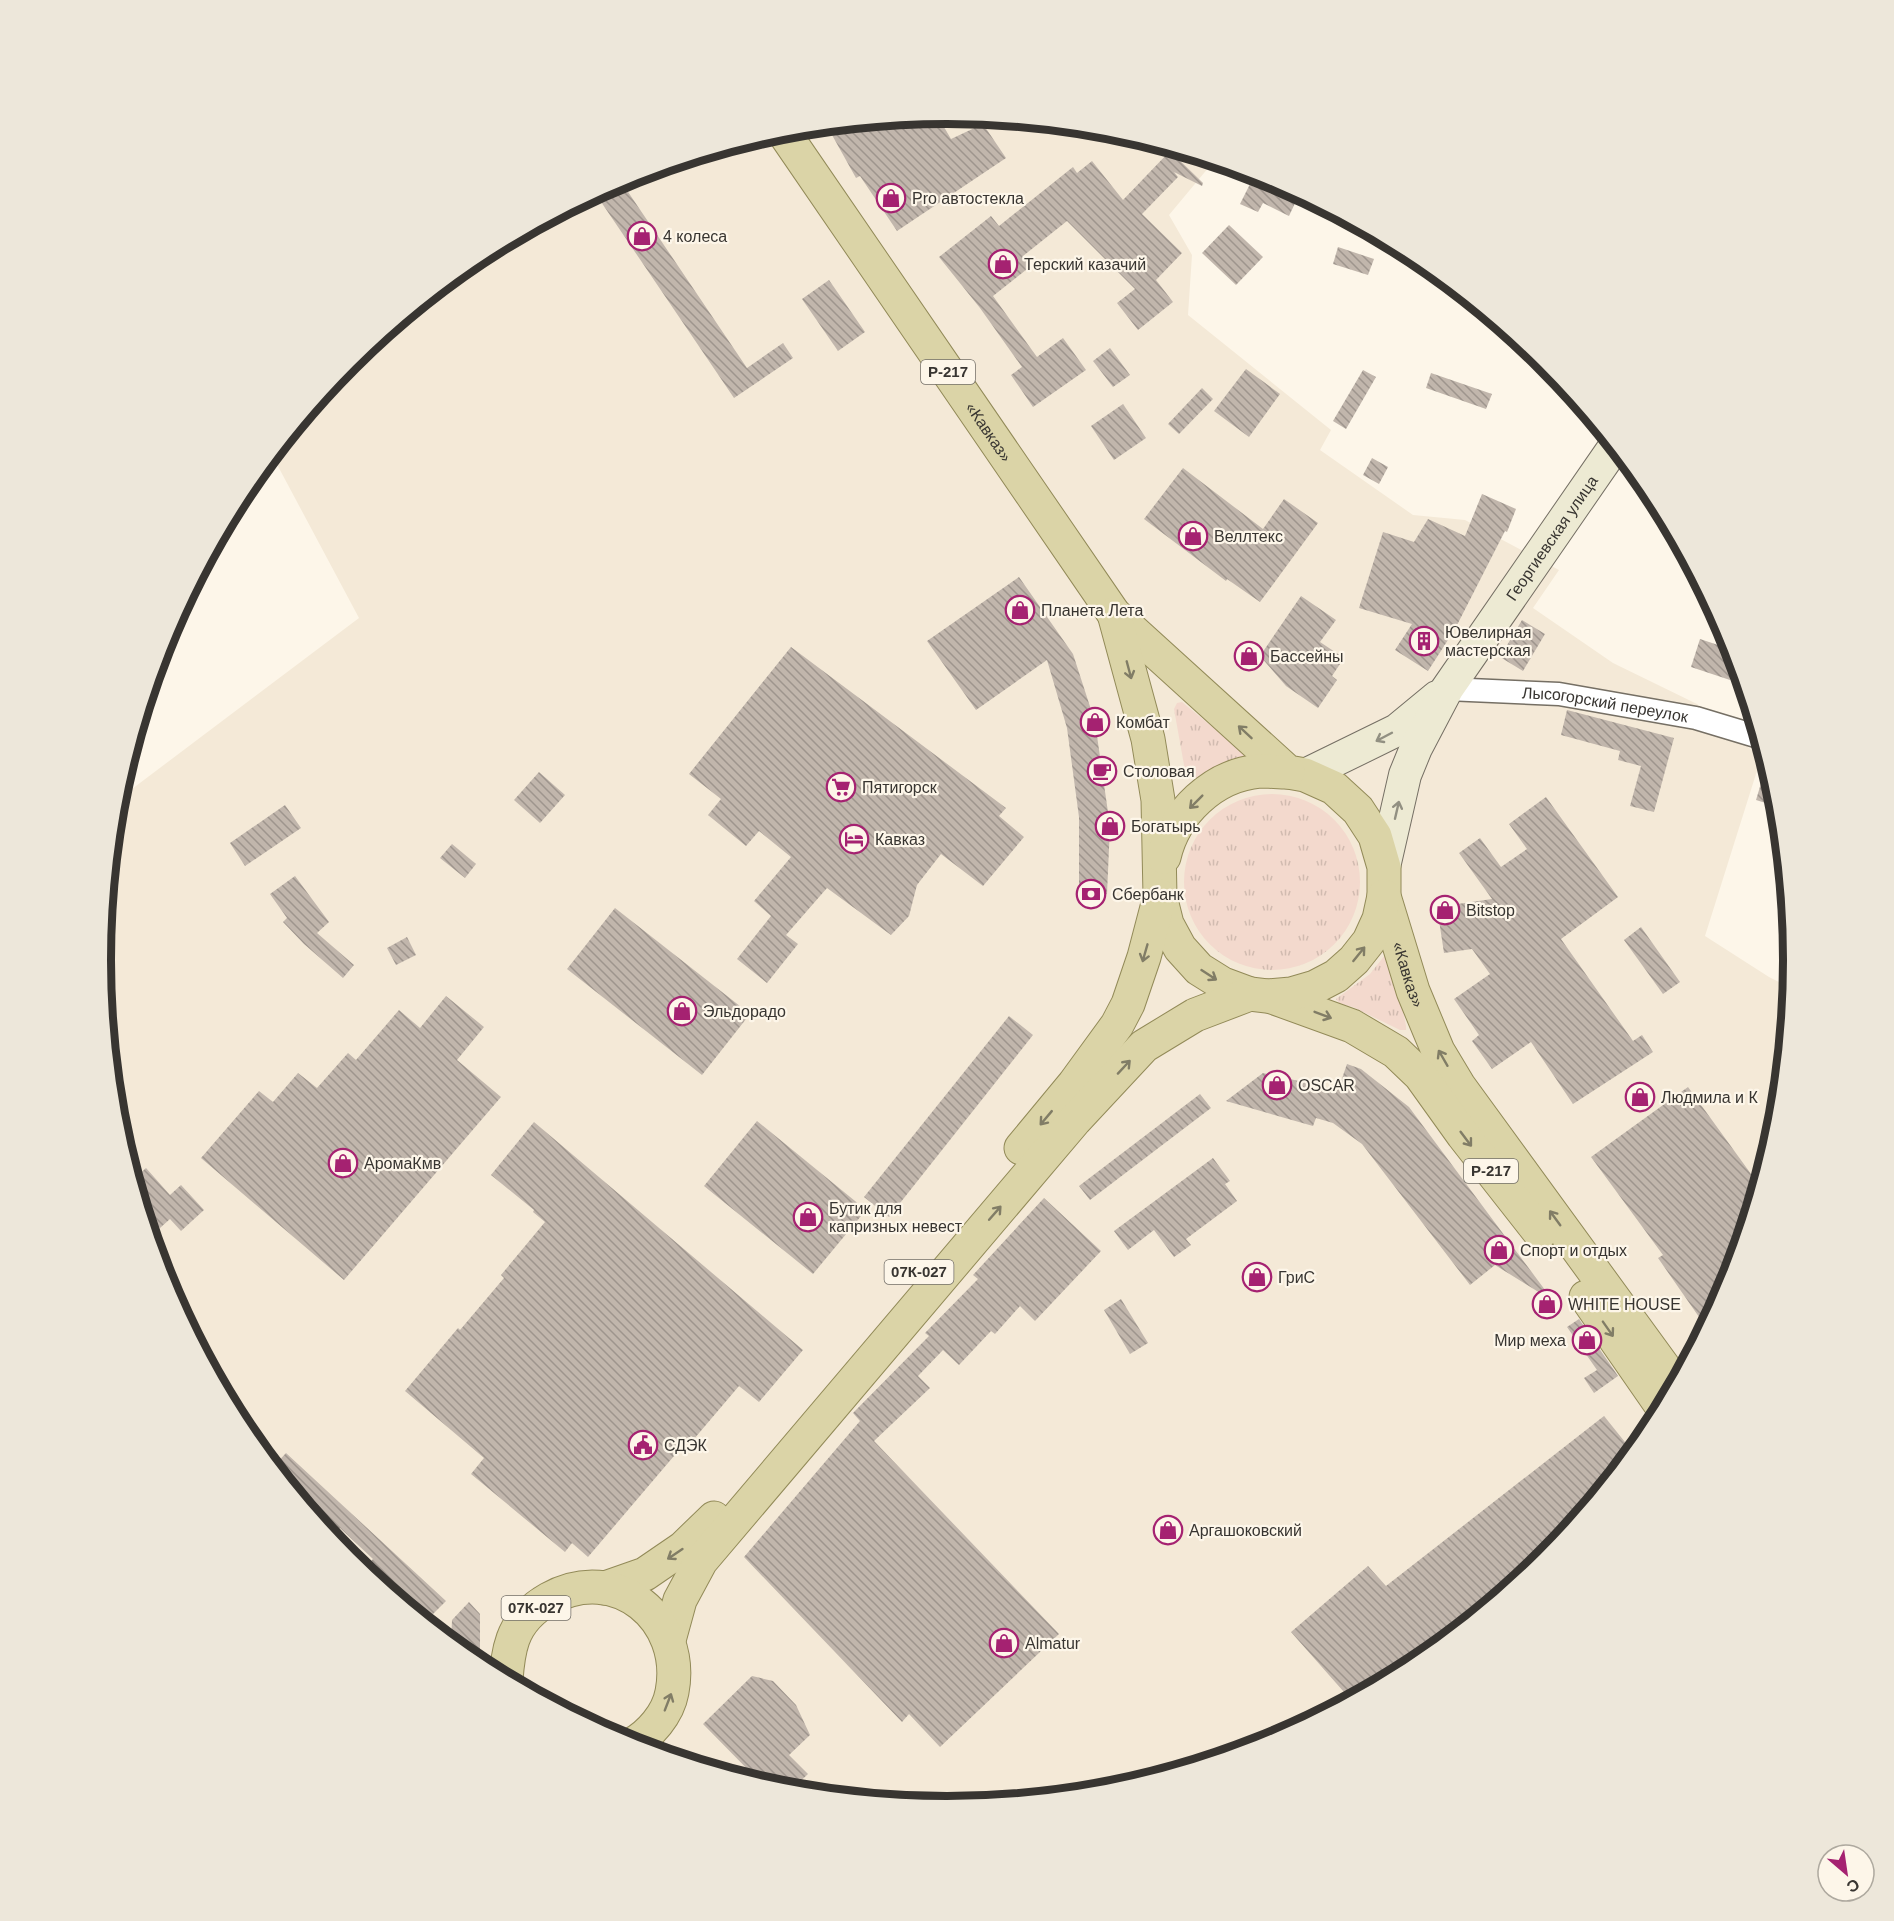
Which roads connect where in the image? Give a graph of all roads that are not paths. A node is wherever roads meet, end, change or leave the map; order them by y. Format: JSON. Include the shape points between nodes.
{"nodes":[{"id":1,"x":789,"y":140,"type":"edge"},
{"id":2,"x":1610,"y":453,"type":"edge"},
{"id":3,"x":1114,"y":614,"type":"junction"},
{"id":4,"x":1447,"y":689,"type":"junction"},
{"id":5,"x":1752,"y":735,"type":"edge"},
{"id":6,"x":1296,"y":773,"type":"junction"},
{"id":7,"x":1384,"y":881,"type":"junction"},
{"id":8,"x":1160,"y":883,"type":"junction"},
{"id":9,"x":1259,"y":995,"type":"junction"},
{"id":10,"x":1672,"y":1378,"type":"edge"},
{"id":11,"x":1658,"y":1400,"type":"edge"},
{"id":12,"x":605,"y":1588,"type":"junction"},
{"id":13,"x":669,"y":1640,"type":"junction"},
{"id":14,"x":507,"y":1670,"type":"edge"},
{"id":15,"x":641,"y":1738,"type":"edge"}],
"edges":[{"from":1,"to":3,"type":"main road","name":"«Кавказ»","number":"Р-217"},
{"from":2,"to":4,"type":"main road","name":"Георгиевская улица"},
{"from":6,"to":3,"type":"main road","name":"«Кавказ»","number":"Р-217","one_way":true},
{"from":3,"to":8,"type":"main road","name":"«Кавказ»","number":"Р-217","one_way":true,"via":[[1148,739],[1158,800]]},
{"from":4,"to":5,"type":"street","name":"Лысогорский переулок","via":[[1559,694],[1696,718]]},
{"from":4,"to":6,"type":"main road","one_way":true,"via":[[1397,730],[1351,754]]},
{"from":7,"to":4,"type":"main road","one_way":true,"via":[[1405,775]]},
{"from":6,"to":7,"type":"main road","name":"«Кавказ»","number":"Р-217","via":[[1334,788],[1358,810],[1375,836]]},
{"from":6,"to":8,"type":"main road","one_way":true,"via":[[1258,771],[1229,779],[1203,794],[1182,815],[1167,842]]},
{"from":9,"to":7,"type":"main road","one_way":true,"via":[[1307,990],[1336,976],[1354,960],[1379,919]]},
{"from":10,"to":7,"type":"main road","name":"«Кавказ»","number":"Р-217","one_way":true,"via":[[1453,1077],[1413,991]]},
{"from":8,"to":9,"type":"main road","name":"«Кавказ»","number":"Р-217","one_way":true,"via":[[1167,924],[1180,948],[1199,969],[1223,984]]},
{"from":8,"to":12,"type":"main road","number":"07К-027","one_way":true,"via":[[1144,957],[1128,1004],[1074,1084],[711,1522],[683,1548],[645,1574]]},
{"from":9,"to":11,"type":"main road","name":"«Кавказ»","number":"Р-217","one_way":true,"via":[[1352,1026],[1396,1052],[1420,1075],[1556,1254]]},
{"from":13,"to":9,"type":"main road","number":"07К-027","one_way":true,"via":[[680,1600],[701,1561],[1075,1120],[1144,1046],[1195,1015]]},
{"from":12,"to":13,"type":"main road","via":[[644,1606],[659,1621]]},
{"from":12,"to":14,"type":"main road","number":"07К-027","via":[[559,1593],[539,1605],[513,1637]]},
{"from":15,"to":13,"type":"main road","number":"07К-027","one_way":true,"via":[[652,1730],[671,1697],[675,1678]]}]}
